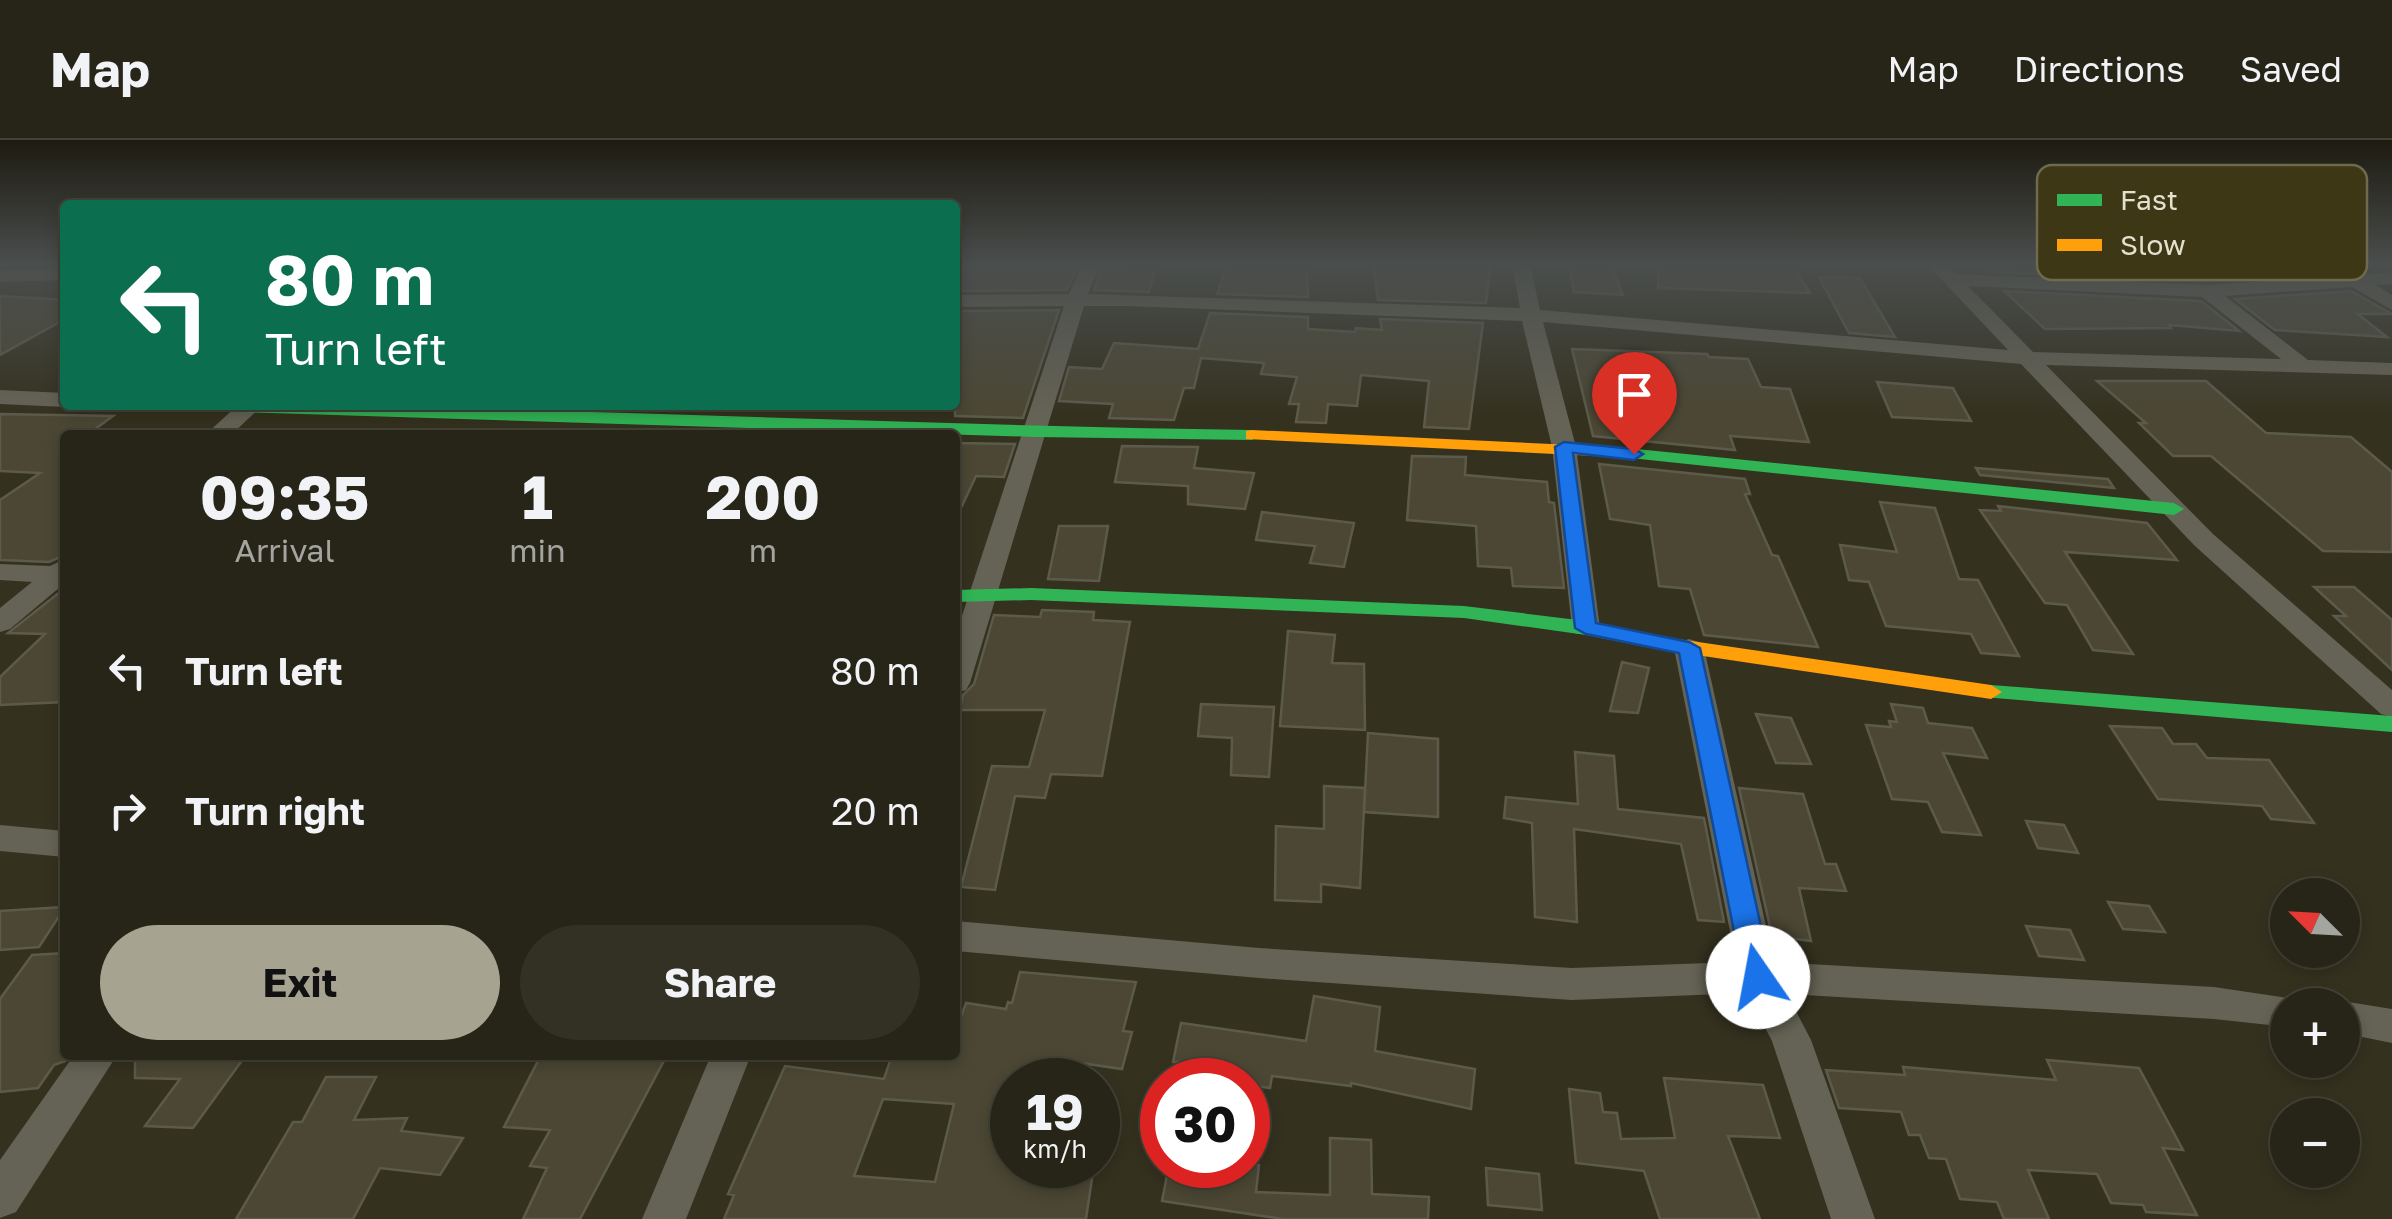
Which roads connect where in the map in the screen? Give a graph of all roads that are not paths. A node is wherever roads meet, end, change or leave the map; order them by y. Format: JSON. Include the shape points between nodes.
{"nodes":[{"id":1,"x":1071,"y":315,"type":"edge"},
{"id":2,"x":1533,"y":315,"type":"edge"},
{"id":3,"x":1537,"y":315,"type":"edge"},
{"id":4,"x":1985,"y":315,"type":"edge"},
{"id":5,"x":2238,"y":315,"type":"edge"},
{"id":6,"x":2026,"y":358,"type":"junction"},
{"id":7,"x":2303,"y":366,"type":"junction"},
{"id":8,"x":2392,"y":369,"type":"edge"},
{"id":9,"x":0,"y":398,"type":"edge"},
{"id":10,"x":60,"y":400,"type":"edge"},
{"id":11,"x":245,"y":410,"type":"edge"},
{"id":12,"x":392,"y":410,"type":"edge"},
{"id":13,"x":223,"y":430,"type":"edge"},
{"id":14,"x":1036,"y":432,"type":"junction"},
{"id":15,"x":1564,"y":447,"type":"junction"},
{"id":16,"x":2174,"y":509,"type":"junction"},
{"id":17,"x":0,"y":572,"type":"edge"},
{"id":18,"x":60,"y":572,"type":"edge"},
{"id":19,"x":60,"y":574,"type":"edge"},
{"id":20,"x":960,"y":596,"type":"edge"},
{"id":21,"x":985,"y":596,"type":"junction"},
{"id":22,"x":0,"y":623,"type":"edge"},
{"id":23,"x":1586,"y":628,"type":"junction"},
{"id":24,"x":1689,"y":648,"type":"junction"},
{"id":25,"x":960,"y":668,"type":"edge"},
{"id":26,"x":2392,"y":707,"type":"edge"},
{"id":27,"x":2392,"y":724,"type":"edge"},
{"id":28,"x":0,"y":838,"type":"edge"},
{"id":29,"x":60,"y":844,"type":"edge"},
{"id":30,"x":960,"y":936,"type":"edge"},
{"id":31,"x":1758,"y":977,"type":"junction"},
{"id":32,"x":2270,"y":1009,"type":"edge"},
{"id":33,"x":2360,"y":1020,"type":"edge"},
{"id":34,"x":2392,"y":1026,"type":"edge"},
{"id":35,"x":94,"y":1060,"type":"edge"},
{"id":36,"x":729,"y":1060,"type":"edge"},
{"id":37,"x":0,"y":1197,"type":"edge"},
{"id":38,"x":664,"y":1219,"type":"edge"},
{"id":39,"x":1853,"y":1219,"type":"edge"}],
"edges":[{"from":1,"to":14,"type":"street"},
{"from":2,"to":15,"type":"street"},
{"from":3,"to":6,"type":"street"},
{"from":4,"to":6,"type":"street"},
{"from":5,"to":7,"type":"street"},
{"from":6,"to":7,"type":"street"},
{"from":6,"to":16,"type":"street"},
{"from":7,"to":8,"type":"street"},
{"from":9,"to":10,"type":"street"},
{"from":11,"to":13,"type":"street"},
{"from":12,"to":14,"type":"street"},
{"from":14,"to":15,"type":"street"},
{"from":14,"to":21,"type":"street"},
{"from":15,"to":16,"type":"street"},
{"from":15,"to":23,"type":"street"},
{"from":16,"to":26,"type":"street"},
{"from":17,"to":18,"type":"street"},
{"from":19,"to":22,"type":"street"},
{"from":20,"to":21,"type":"street"},
{"from":21,"to":23,"type":"street","via":[[1369,605]]},
{"from":21,"to":25,"type":"street"},
{"from":23,"to":24,"type":"street"},
{"from":24,"to":27,"type":"street","via":[[1949,688]]},
{"from":24,"to":31,"type":"street"},
{"from":28,"to":29,"type":"street"},
{"from":30,"to":31,"type":"street","via":[[1572,984]]},
{"from":31,"to":32,"type":"street"},
{"from":31,"to":39,"type":"street","via":[[1791,1040]]},
{"from":33,"to":34,"type":"street"},
{"from":35,"to":37,"type":"street"},
{"from":36,"to":38,"type":"street"}]}
